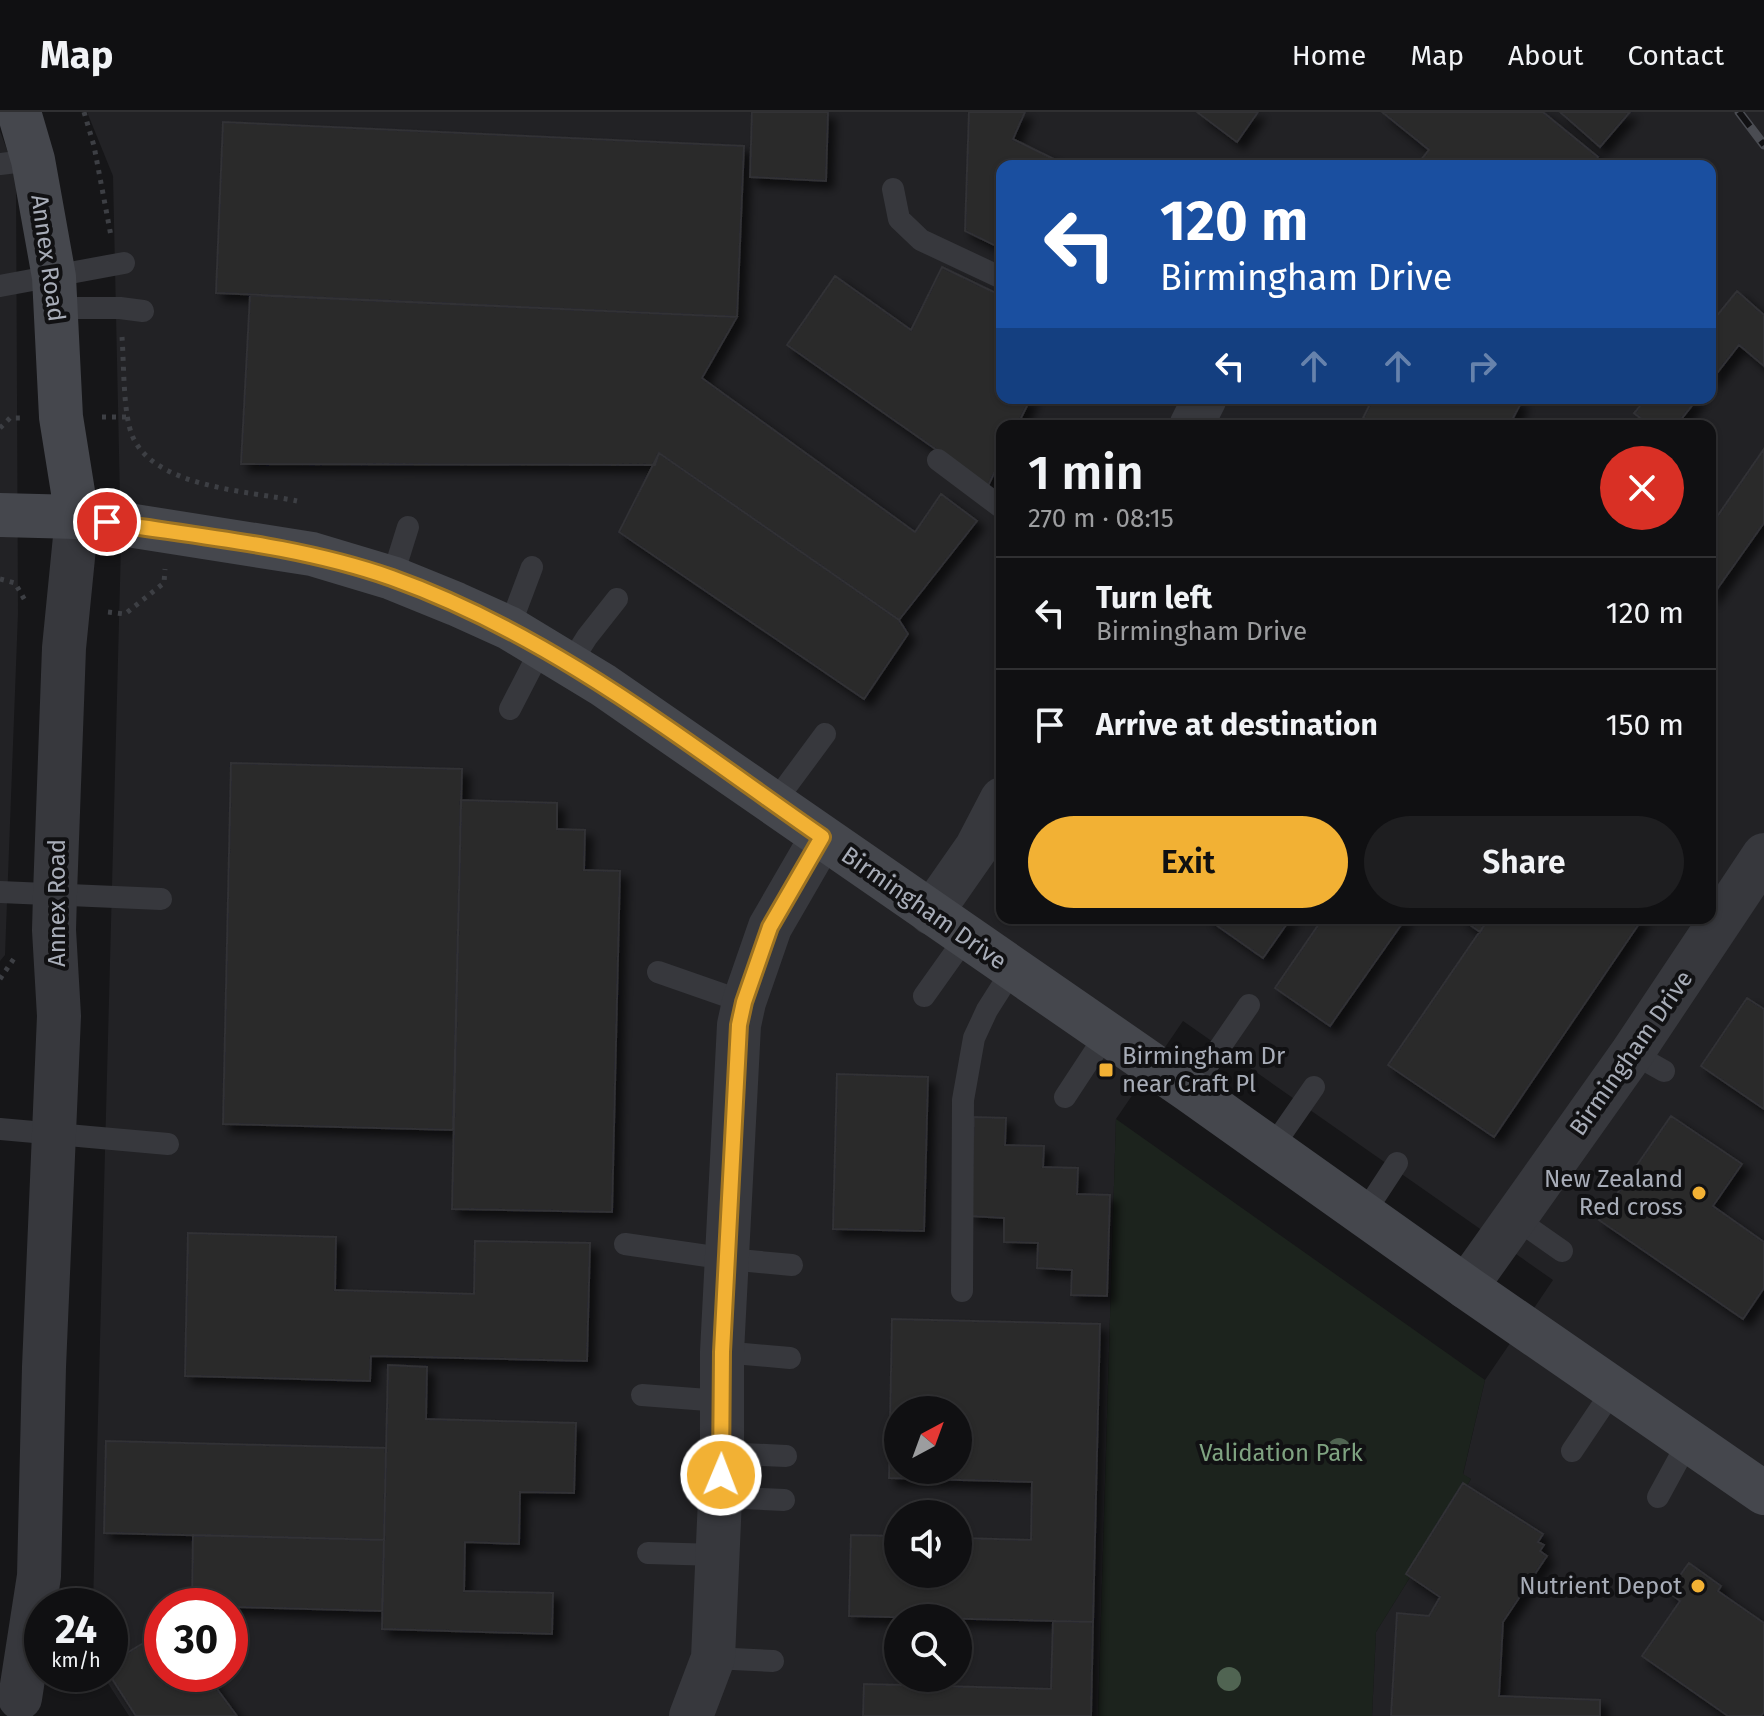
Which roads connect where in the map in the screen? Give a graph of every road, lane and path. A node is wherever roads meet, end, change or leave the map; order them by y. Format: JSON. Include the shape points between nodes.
{"nodes":[{"id":1,"x":19,"y":112,"type":"edge"},
{"id":2,"x":16,"y":162,"type":"edge"},
{"id":3,"x":893,"y":189,"type":"dead end"},
{"id":4,"x":124,"y":263,"type":"dead end"},
{"id":5,"x":996,"y":275,"type":"edge"},
{"id":6,"x":0,"y":286,"type":"edge"},
{"id":7,"x":56,"y":293,"type":"junction"},
{"id":8,"x":143,"y":311,"type":"dead end"},
{"id":9,"x":10,"y":418,"type":"dead end"},
{"id":10,"x":0,"y":428,"type":"edge"},
{"id":11,"x":938,"y":460,"type":"dead end"},
{"id":12,"x":172,"y":473,"type":"dead end"},
{"id":13,"x":297,"y":501,"type":"dead end"},
{"id":14,"x":996,"y":504,"type":"edge"},
{"id":15,"x":0,"y":515,"type":"edge"},
{"id":16,"x":77,"y":517,"type":"junction"},
{"id":17,"x":408,"y":527,"type":"dead end"},
{"id":18,"x":532,"y":567,"type":"dead end"},
{"id":19,"x":392,"y":578,"type":"junction"},
{"id":20,"x":0,"y":579,"type":"edge"},
{"id":21,"x":164,"y":583,"type":"dead end"},
{"id":22,"x":617,"y":599,"type":"dead end"},
{"id":23,"x":27,"y":603,"type":"dead end"},
{"id":24,"x":125,"y":614,"type":"dead end"},
{"id":25,"x":540,"y":646,"type":"junction"},
{"id":26,"x":510,"y":709,"type":"dead end"},
{"id":27,"x":825,"y":734,"type":"dead end"},
{"id":28,"x":774,"y":803,"type":"junction"},
{"id":29,"x":996,"y":811,"type":"edge"},
{"id":30,"x":822,"y":837,"type":"junction"},
{"id":31,"x":1764,"y":855,"type":"edge"},
{"id":32,"x":0,"y":892,"type":"edge"},
{"id":33,"x":55,"y":894,"type":"junction"},
{"id":34,"x":161,"y":899,"type":"dead end"},
{"id":35,"x":949,"y":925,"type":"junction"},
{"id":36,"x":1013,"y":969,"type":"junction"},
{"id":37,"x":658,"y":972,"type":"dead end"},
{"id":38,"x":924,"y":996,"type":"dead end"},
{"id":39,"x":744,"y":1002,"type":"junction"},
{"id":40,"x":1249,"y":1005,"type":"dead end"},
{"id":41,"x":1107,"y":1033,"type":"junction"},
{"id":42,"x":1314,"y":1087,"type":"dead end"},
{"id":43,"x":1190,"y":1091,"type":"junction"},
{"id":44,"x":1065,"y":1097,"type":"dead end"},
{"id":45,"x":0,"y":1129,"type":"edge"},
{"id":46,"x":54,"y":1134,"type":"junction"},
{"id":47,"x":168,"y":1144,"type":"dead end"},
{"id":48,"x":1271,"y":1149,"type":"junction"},
{"id":49,"x":1397,"y":1163,"type":"dead end"},
{"id":50,"x":1363,"y":1215,"type":"junction"},
{"id":51,"x":1515,"y":1218,"type":"junction"},
{"id":52,"x":625,"y":1244,"type":"dead end"},
{"id":53,"x":1562,"y":1251,"type":"dead end"},
{"id":54,"x":728,"y":1259,"type":"junction"},
{"id":55,"x":792,"y":1265,"type":"dead end"},
{"id":56,"x":1466,"y":1287,"type":"junction"},
{"id":57,"x":962,"y":1291,"type":"dead end"},
{"id":58,"x":722,"y":1352,"type":"junction"},
{"id":59,"x":790,"y":1358,"type":"dead end"},
{"id":60,"x":1613,"y":1390,"type":"junction"},
{"id":61,"x":642,"y":1395,"type":"dead end"},
{"id":62,"x":721,"y":1401,"type":"junction"},
{"id":63,"x":1688,"y":1442,"type":"junction"},
{"id":64,"x":1572,"y":1451,"type":"dead end"},
{"id":65,"x":722,"y":1453,"type":"junction"},
{"id":66,"x":786,"y":1456,"type":"dead end"},
{"id":67,"x":1764,"y":1493,"type":"edge"},
{"id":68,"x":720,"y":1497,"type":"junction"},
{"id":69,"x":1658,"y":1497,"type":"dead end"},
{"id":70,"x":784,"y":1500,"type":"dead end"},
{"id":71,"x":648,"y":1553,"type":"dead end"},
{"id":72,"x":718,"y":1555,"type":"junction"},
{"id":73,"x":713,"y":1658,"type":"junction"},
{"id":74,"x":773,"y":1661,"type":"dead end"},
{"id":75,"x":20,"y":1698,"type":"dead end"},
{"id":76,"x":691,"y":1716,"type":"edge"}],
"edges":[{"from":1,"to":2,"type":"main road","name":"Annex Road"},
{"from":2,"to":7,"type":"main road","name":"Annex Road"},
{"from":3,"to":5,"type":"lane","via":[[899,219],[921,240]]},
{"from":4,"to":7,"type":"lane"},
{"from":6,"to":7,"type":"lane"},
{"from":7,"to":8,"type":"lane"},
{"from":7,"to":16,"type":"main road","name":"Annex Road","via":[[61,417]]},
{"from":9,"to":10,"type":"path"},
{"from":11,"to":14,"type":"lane"},
{"from":12,"to":13,"type":"path"},
{"from":15,"to":16,"type":"main road","name":"Birmingham Drive"},
{"from":16,"to":19,"type":"main road","name":"Birmingham Drive","via":[[312,554]]},
{"from":16,"to":33,"type":"street","name":"Annex Road","via":[[64,648]]},
{"from":17,"to":19,"type":"lane"},
{"from":18,"to":25,"type":"lane"},
{"from":19,"to":25,"type":"main road","name":"Birmingham Drive"},
{"from":20,"to":23,"type":"path","via":[[15,583]]},
{"from":21,"to":24,"type":"path"},
{"from":22,"to":25,"type":"lane","via":[[587,637]]},
{"from":25,"to":26,"type":"lane"},
{"from":25,"to":28,"type":"main road","name":"Birmingham Drive"},
{"from":27,"to":28,"type":"lane"},
{"from":28,"to":30,"type":"main road","name":"Birmingham Drive"},
{"from":29,"to":35,"type":"street"},
{"from":30,"to":35,"type":"main road","name":"Birmingham Drive"},
{"from":30,"to":39,"type":"street","via":[[770,927]]},
{"from":31,"to":51,"type":"street","name":"Birmingham Drive","via":[[1648,1062]]},
{"from":32,"to":33,"type":"lane"},
{"from":33,"to":34,"type":"lane"},
{"from":33,"to":46,"type":"street","name":"Annex Road","via":[[59,1016]]},
{"from":35,"to":36,"type":"main road","name":"Birmingham Drive"},
{"from":35,"to":38,"type":"lane"},
{"from":36,"to":41,"type":"main road","name":"Birmingham Drive"},
{"from":36,"to":57,"type":"lane","via":[[974,1038],[963,1100]]},
{"from":37,"to":39,"type":"lane"},
{"from":39,"to":54,"type":"street"},
{"from":40,"to":43,"type":"lane"},
{"from":41,"to":43,"type":"main road","name":"Birmingham Drive"},
{"from":41,"to":44,"type":"lane"},
{"from":42,"to":48,"type":"lane"},
{"from":43,"to":48,"type":"main road","name":"Birmingham Drive"},
{"from":45,"to":46,"type":"lane"},
{"from":46,"to":47,"type":"lane"},
{"from":46,"to":75,"type":"street","name":"Annex Road","via":[[39,1576]]},
{"from":48,"to":50,"type":"main road","name":"Birmingham Drive"},
{"from":49,"to":50,"type":"lane"},
{"from":50,"to":56,"type":"main road","name":"Birmingham Drive"},
{"from":51,"to":53,"type":"lane"},
{"from":51,"to":56,"type":"street","name":"Birmingham Drive"},
{"from":52,"to":54,"type":"lane"},
{"from":54,"to":55,"type":"lane"},
{"from":54,"to":58,"type":"street"},
{"from":56,"to":60,"type":"main road","name":"Birmingham Drive"},
{"from":58,"to":59,"type":"lane"},
{"from":58,"to":62,"type":"street"},
{"from":60,"to":63,"type":"main road","name":"Birmingham Drive"},
{"from":60,"to":64,"type":"lane"},
{"from":61,"to":62,"type":"lane"},
{"from":62,"to":65,"type":"street"},
{"from":63,"to":67,"type":"main road","name":"Birmingham Drive"},
{"from":63,"to":69,"type":"lane"},
{"from":65,"to":66,"type":"lane"},
{"from":65,"to":68,"type":"street"},
{"from":68,"to":70,"type":"lane"},
{"from":68,"to":72,"type":"street"},
{"from":71,"to":72,"type":"lane"},
{"from":72,"to":73,"type":"street"},
{"from":73,"to":74,"type":"lane"},
{"from":73,"to":76,"type":"street"}]}
